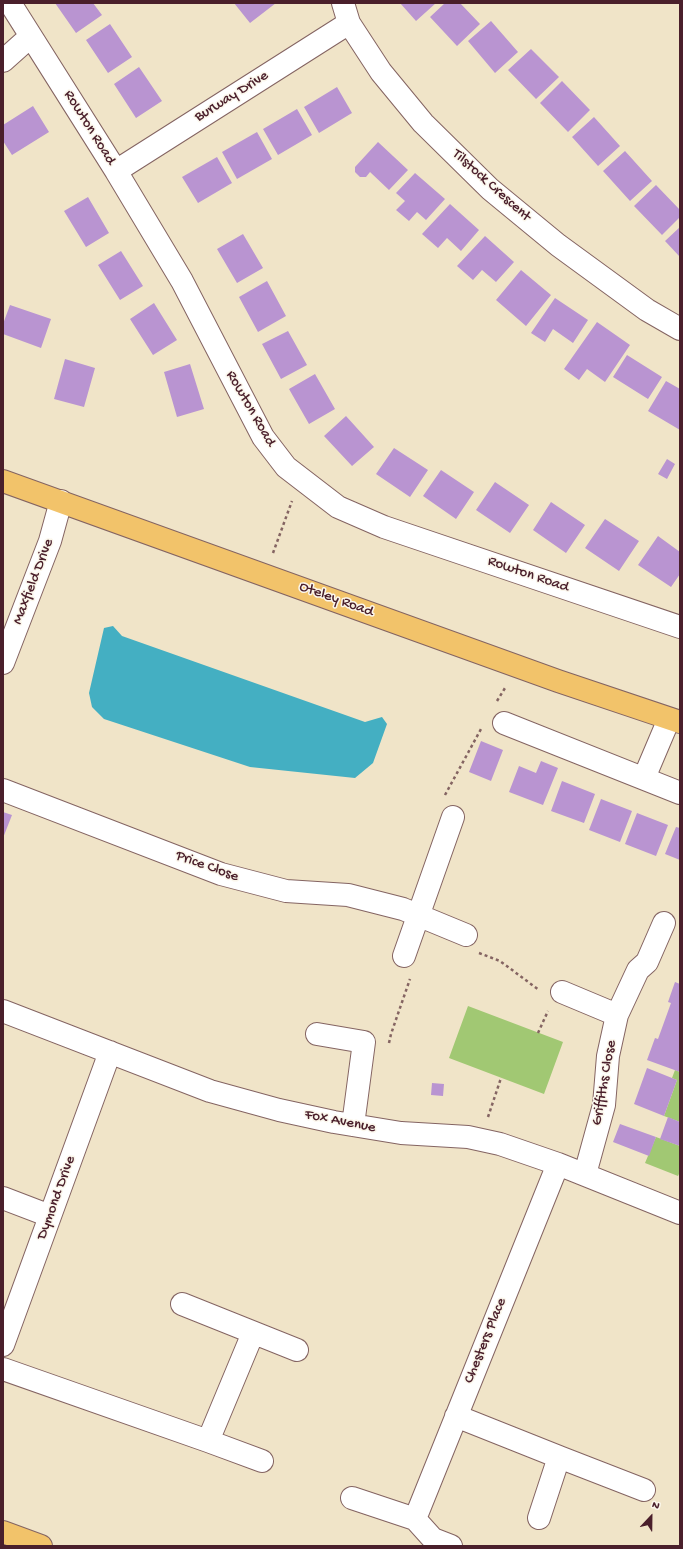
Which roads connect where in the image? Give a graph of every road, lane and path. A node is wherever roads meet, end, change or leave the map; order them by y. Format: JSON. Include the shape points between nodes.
{"nodes":[{"id":1,"x":10,"y":3,"type":"edge"},
{"id":2,"x":346,"y":13,"type":"edge"},
{"id":3,"x":30,"y":36,"type":"junction"},
{"id":4,"x":3,"y":61,"type":"edge"},
{"id":5,"x":116,"y":171,"type":"junction"},
{"id":6,"x":680,"y":329,"type":"edge"},
{"id":7,"x":301,"y":478,"type":"junction"},
{"id":8,"x":3,"y":481,"type":"edge"},
{"id":9,"x":61,"y":501,"type":"junction"},
{"id":10,"x":270,"y":560,"type":"dead end"},
{"id":11,"x":680,"y":627,"type":"edge"},
{"id":12,"x":3,"y":663,"type":"edge"},
{"id":13,"x":674,"y":720,"type":"edge"},
{"id":14,"x":504,"y":723,"type":"dead end"},
{"id":15,"x":644,"y":778,"type":"junction"},
{"id":16,"x":3,"y":790,"type":"edge"},
{"id":17,"x":680,"y":793,"type":"edge"},
{"id":18,"x":453,"y":817,"type":"dead end"},
{"id":19,"x":418,"y":916,"type":"junction"},
{"id":20,"x":664,"y":923,"type":"dead end"},
{"id":21,"x":466,"y":935,"type":"joint"},
{"id":22,"x":404,"y":956,"type":"joint"},
{"id":23,"x":551,"y":997,"type":"junction"},
{"id":24,"x":3,"y":1011,"type":"edge"},
{"id":25,"x":617,"y":1015,"type":"junction"},
{"id":26,"x":538,"y":1033,"type":"dead end"},
{"id":27,"x":317,"y":1034,"type":"dead end"},
{"id":28,"x":388,"y":1049,"type":"dead end"},
{"id":29,"x":110,"y":1052,"type":"junction"},
{"id":30,"x":500,"y":1078,"type":"dead end"},
{"id":31,"x":488,"y":1117,"type":"dead end"},
{"id":32,"x":353,"y":1125,"type":"junction"},
{"id":33,"x":558,"y":1164,"type":"junction"},
{"id":34,"x":585,"y":1174,"type":"junction"},
{"id":35,"x":3,"y":1198,"type":"edge"},
{"id":36,"x":680,"y":1213,"type":"edge"},
{"id":37,"x":50,"y":1216,"type":"junction"},
{"id":38,"x":182,"y":1304,"type":"dead end"},
{"id":39,"x":253,"y":1333,"type":"junction"},
{"id":40,"x":3,"y":1345,"type":"edge"},
{"id":41,"x":297,"y":1350,"type":"dead end"},
{"id":42,"x":3,"y":1369,"type":"edge"},
{"id":43,"x":456,"y":1416,"type":"junction"},
{"id":44,"x":208,"y":1440,"type":"junction"},
{"id":45,"x":559,"y":1457,"type":"junction"},
{"id":46,"x":262,"y":1461,"type":"dead end"},
{"id":47,"x":644,"y":1490,"type":"dead end"},
{"id":48,"x":352,"y":1498,"type":"dead end"},
{"id":49,"x":539,"y":1518,"type":"dead end"},
{"id":50,"x":415,"y":1519,"type":"junction"},
{"id":51,"x":3,"y":1532,"type":"edge"},
{"id":52,"x":41,"y":1546,"type":"edge"},
{"id":53,"x":452,"y":1546,"type":"edge"}],
"edges":[{"from":1,"to":3,"type":"street","name":"Rowton Road"},
{"from":2,"to":5,"type":"street","name":"Burway Drive"},
{"from":2,"to":6,"type":"street","name":"Tilstock Crescent","via":[[381,72],[423,123],[490,189],[558,245],[647,310]]},
{"from":3,"to":4,"type":"street"},
{"from":3,"to":5,"type":"street","name":"Rowton Road"},
{"from":5,"to":7,"type":"street","name":"Rowton Road","via":[[182,281],[263,437],[286,467]]},
{"from":7,"to":10,"type":"path"},
{"from":7,"to":11,"type":"street","name":"Rowton Road","via":[[338,507],[384,527]]},
{"from":8,"to":9,"type":"main road","name":"Oteley Road"},
{"from":9,"to":12,"type":"street","name":"Maxfield Drive","via":[[50,541]]},
{"from":9,"to":13,"type":"main road","name":"Oteley Road","via":[[558,681]]},
{"from":13,"to":15,"type":"street","name":"Oteley Road"},
{"from":14,"to":15,"type":"street"},
{"from":15,"to":17,"type":"street"},
{"from":16,"to":19,"type":"street","name":"Price Close","via":[[220,874],[286,891],[348,895],[403,909]]},
{"from":18,"to":19,"type":"street"},
{"from":19,"to":21,"type":"street","name":"Price Close"},
{"from":19,"to":22,"type":"street"},
{"from":20,"to":25,"type":"street","name":"Griffiths Close","via":[[647,962],[638,970]]},
{"from":21,"to":23,"type":"path","via":[[468,949],[500,961]]},
{"from":22,"to":28,"type":"path","via":[[415,968]]},
{"from":23,"to":25,"type":"street"},
{"from":23,"to":26,"type":"path"},
{"from":24,"to":29,"type":"street","name":"Fox Avenue"},
{"from":25,"to":34,"type":"street","name":"Griffiths Close","via":[[608,1056],[604,1105]]},
{"from":27,"to":32,"type":"street","via":[[364,1042]]},
{"from":29,"to":32,"type":"street","name":"Fox Avenue","via":[[210,1091],[279,1110]]},
{"from":29,"to":37,"type":"street","name":"Dymond Drive"},
{"from":30,"to":31,"type":"path"},
{"from":32,"to":33,"type":"street","name":"Fox Avenue","via":[[401,1133],[468,1137],[500,1144]]},
{"from":33,"to":34,"type":"street","name":"Fox Avenue"},
{"from":33,"to":43,"type":"street","name":"Chesters Place"},
{"from":34,"to":36,"type":"street","name":"Fox Avenue"},
{"from":35,"to":37,"type":"street"},
{"from":37,"to":40,"type":"street","name":"Dymond Drive"},
{"from":38,"to":39,"type":"street"},
{"from":39,"to":41,"type":"street"},
{"from":39,"to":44,"type":"street"},
{"from":42,"to":44,"type":"street"},
{"from":43,"to":45,"type":"street"},
{"from":43,"to":50,"type":"street","name":"Chesters Place"},
{"from":44,"to":46,"type":"street"},
{"from":45,"to":47,"type":"street"},
{"from":45,"to":49,"type":"street"},
{"from":48,"to":50,"type":"street"},
{"from":50,"to":53,"type":"street","via":[[433,1539]]},
{"from":51,"to":52,"type":"main road"}]}
